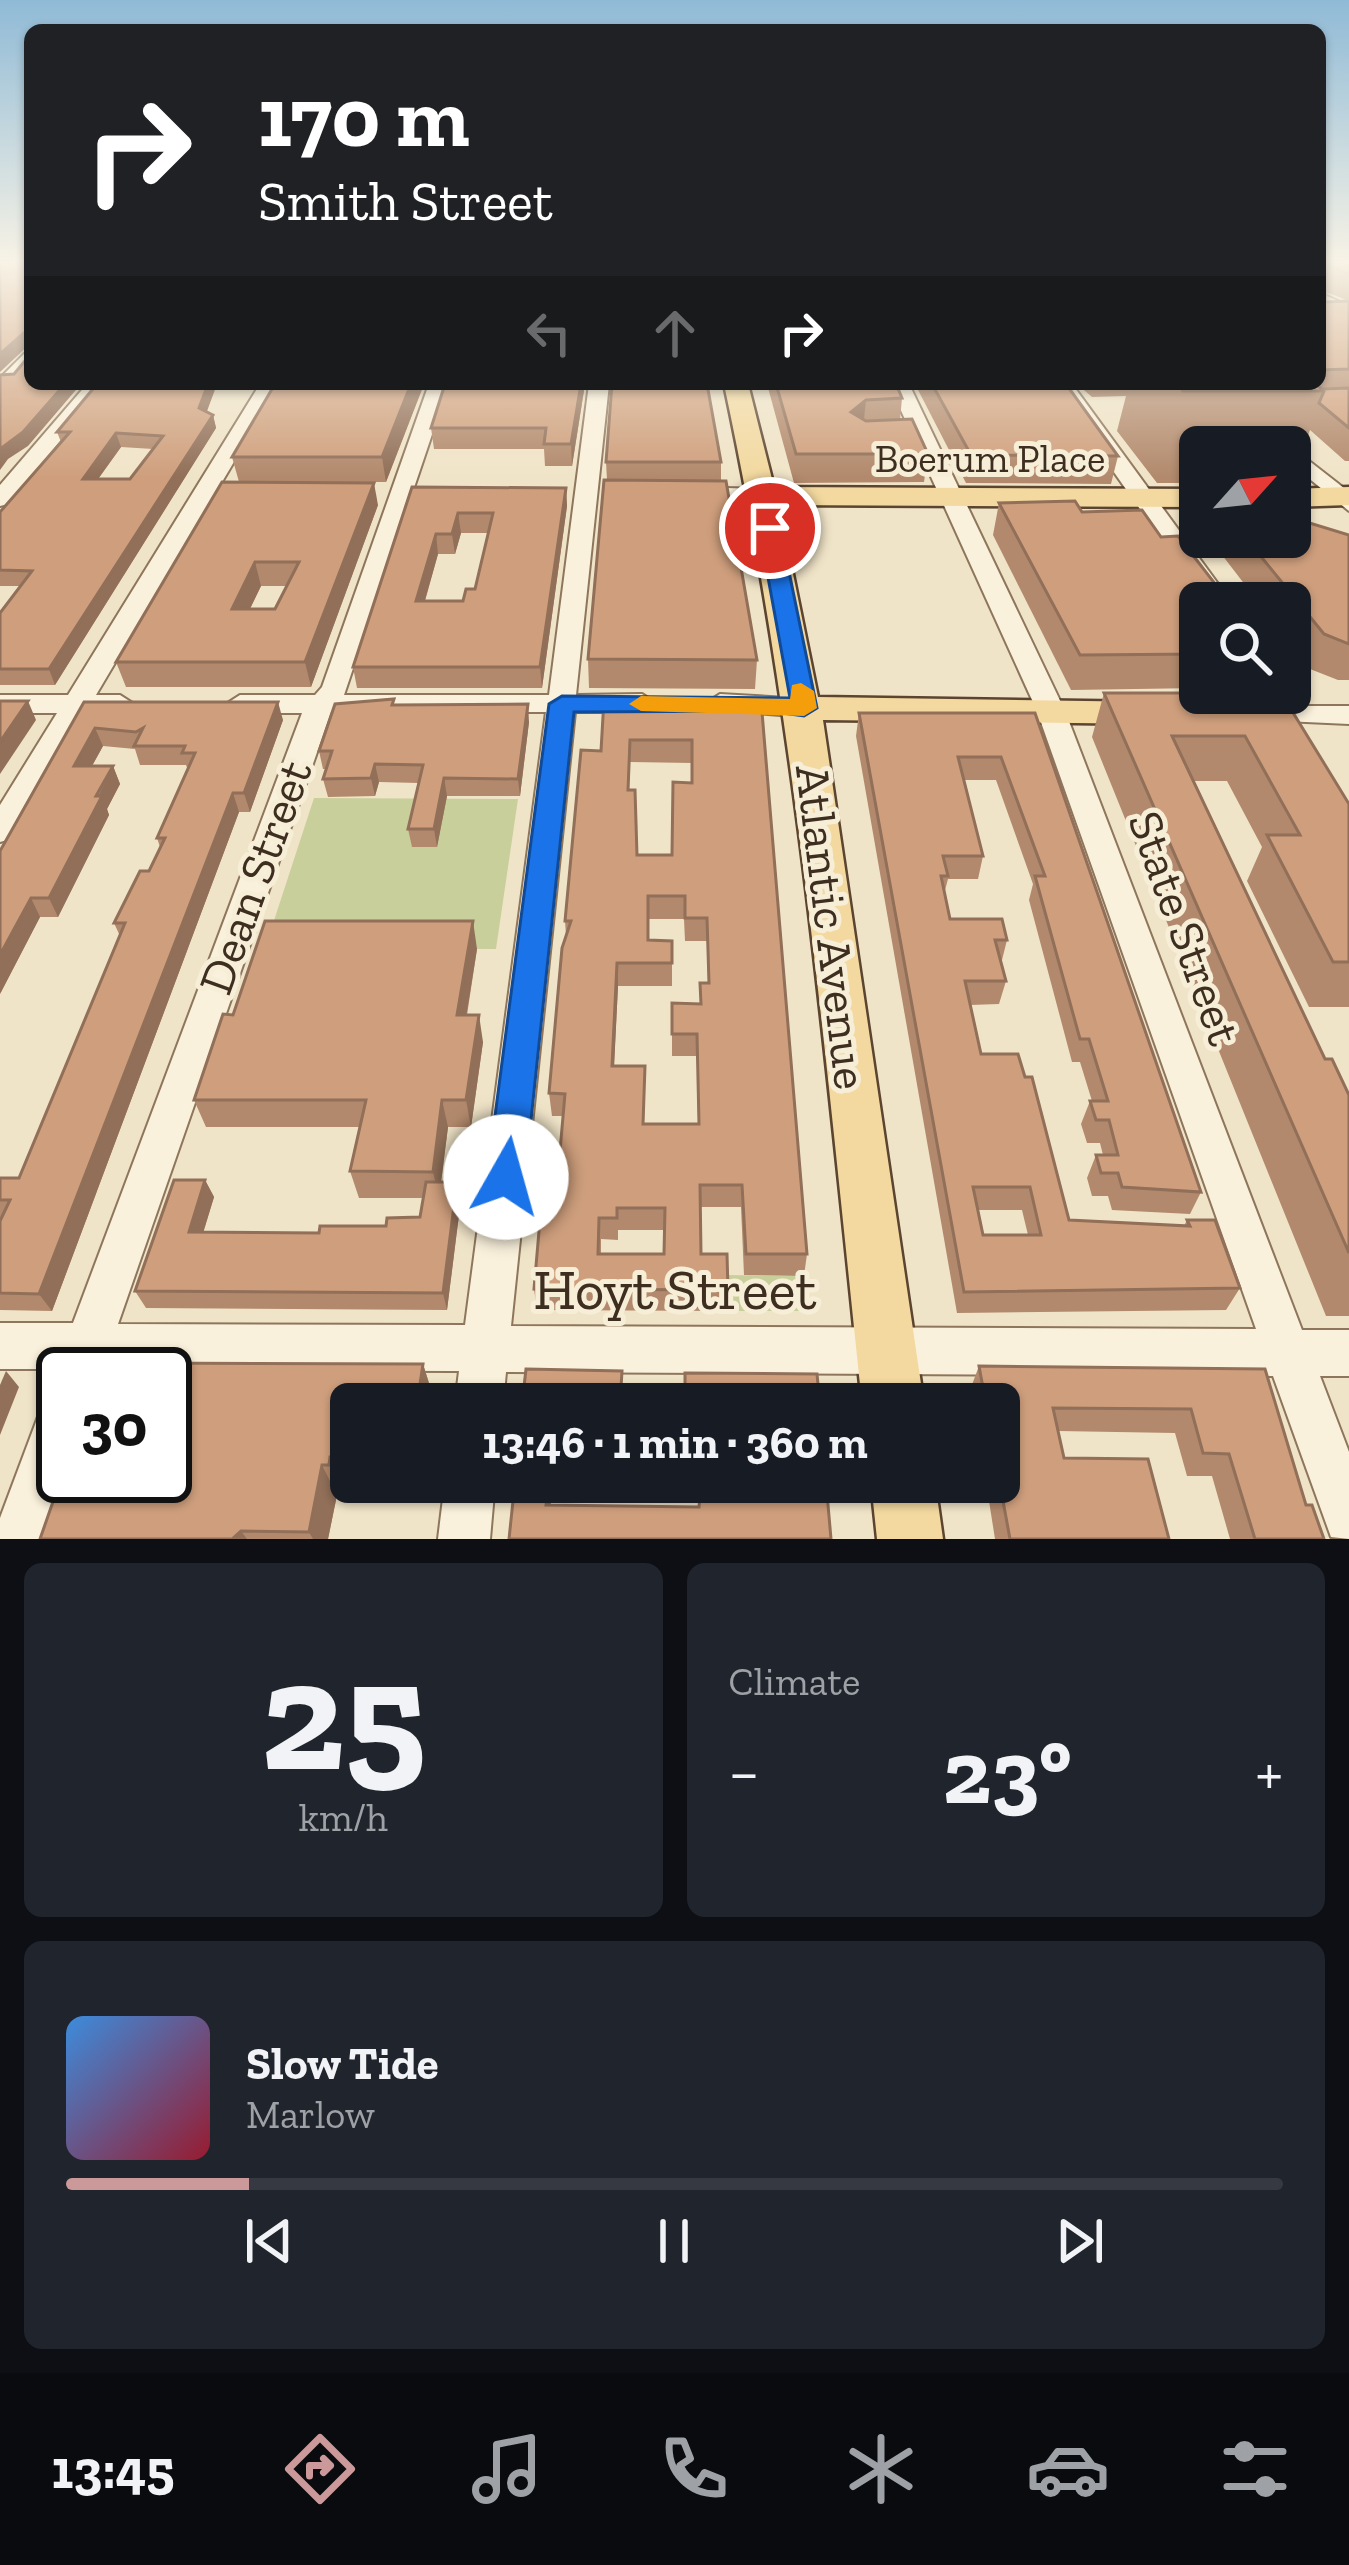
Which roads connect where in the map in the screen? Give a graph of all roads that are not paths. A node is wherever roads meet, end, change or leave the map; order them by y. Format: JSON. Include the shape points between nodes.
{"nodes":[{"id":1,"x":92,"y":390,"type":"edge"},
{"id":2,"x":267,"y":390,"type":"edge"},
{"id":3,"x":437,"y":390,"type":"edge"},
{"id":4,"x":604,"y":390,"type":"edge"},
{"id":5,"x":737,"y":390,"type":"edge"},
{"id":6,"x":899,"y":390,"type":"edge"},
{"id":7,"x":1067,"y":390,"type":"edge"},
{"id":8,"x":1116,"y":416,"type":"dead end"},
{"id":9,"x":1087,"y":417,"type":"junction"},
{"id":10,"x":923,"y":435,"type":"junction"},
{"id":11,"x":886,"y":437,"type":"edge"},
{"id":12,"x":1311,"y":471,"type":"edge"},
{"id":13,"x":366,"y":493,"type":"edge"},
{"id":14,"x":401,"y":493,"type":"junction"},
{"id":15,"x":437,"y":493,"type":"edge"},
{"id":16,"x":550,"y":493,"type":"edge"},
{"id":17,"x":594,"y":493,"type":"junction"},
{"id":18,"x":667,"y":494,"type":"edge"},
{"id":19,"x":0,"y":500,"type":"edge"},
{"id":20,"x":1311,"y":500,"type":"edge"},
{"id":21,"x":1179,"y":501,"type":"edge"},
{"id":22,"x":1347,"y":503,"type":"edge"},
{"id":23,"x":765,"y":507,"type":"junction"},
{"id":24,"x":1151,"y":507,"type":"junction"},
{"id":25,"x":958,"y":508,"type":"junction"},
{"id":26,"x":1311,"y":511,"type":"edge"},
{"id":27,"x":1179,"y":513,"type":"edge"},
{"id":28,"x":1205,"y":582,"type":"edge"},
{"id":29,"x":0,"y":704,"type":"edge"},
{"id":30,"x":76,"y":704,"type":"junction"},
{"id":31,"x":144,"y":704,"type":"edge"},
{"id":32,"x":214,"y":704,"type":"edge"},
{"id":33,"x":323,"y":704,"type":"junction"},
{"id":34,"x":562,"y":704,"type":"junction"},
{"id":35,"x":804,"y":708,"type":"junction"},
{"id":36,"x":1051,"y":711,"type":"junction"},
{"id":37,"x":1311,"y":711,"type":"edge"},
{"id":38,"x":1179,"y":713,"type":"edge"},
{"id":39,"x":1282,"y":714,"type":"edge"},
{"id":40,"x":1349,"y":715,"type":"edge"},
{"id":41,"x":1315,"y":758,"type":"edge"},
{"id":42,"x":0,"y":831,"type":"edge"},
{"id":43,"x":0,"y":1346,"type":"edge"},
{"id":44,"x":87,"y":1347,"type":"edge"},
{"id":45,"x":486,"y":1348,"type":"junction"},
{"id":46,"x":36,"y":1352,"type":"edge"},
{"id":47,"x":1288,"y":1352,"type":"junction"},
{"id":48,"x":1349,"y":1352,"type":"edge"},
{"id":49,"x":192,"y":1357,"type":"edge"},
{"id":50,"x":889,"y":1377,"type":"edge"},
{"id":51,"x":482,"y":1383,"type":"edge"},
{"id":52,"x":36,"y":1489,"type":"edge"},
{"id":53,"x":468,"y":1503,"type":"edge"},
{"id":54,"x":906,"y":1503,"type":"edge"},
{"id":55,"x":1349,"y":1519,"type":"edge"},
{"id":56,"x":18,"y":1539,"type":"edge"},
{"id":57,"x":464,"y":1539,"type":"edge"},
{"id":58,"x":910,"y":1539,"type":"edge"}],
"edges":[{"from":1,"to":19,"type":"street"},
{"from":2,"to":30,"type":"street","via":[[216,493]]},
{"from":3,"to":14,"type":"street","name":"Dean Street"},
{"from":4,"to":17,"type":"street"},
{"from":5,"to":23,"type":"main road","name":"Atlantic Avenue"},
{"from":6,"to":10,"type":"street","name":"State Street","via":[[902,410]]},
{"from":7,"to":9,"type":"street"},
{"from":8,"to":9,"type":"street"},
{"from":9,"to":24,"type":"street"},
{"from":10,"to":11,"type":"street"},
{"from":10,"to":25,"type":"street","name":"State Street"},
{"from":12,"to":22,"type":"street"},
{"from":13,"to":14,"type":"street"},
{"from":14,"to":15,"type":"street"},
{"from":14,"to":33,"type":"street","name":"Dean Street"},
{"from":16,"to":17,"type":"street"},
{"from":17,"to":34,"type":"street"},
{"from":18,"to":23,"type":"street","name":"Boerum Place"},
{"from":20,"to":22,"type":"main road"},
{"from":21,"to":24,"type":"main road","name":"Boerum Place"},
{"from":22,"to":26,"type":"main road"},
{"from":23,"to":25,"type":"main road","name":"Boerum Place"},
{"from":23,"to":35,"type":"main road","name":"Atlantic Avenue"},
{"from":24,"to":25,"type":"main road","name":"Boerum Place"},
{"from":24,"to":27,"type":"main road","name":"Boerum Place"},
{"from":24,"to":28,"type":"street"},
{"from":25,"to":36,"type":"street","name":"State Street"},
{"from":29,"to":30,"type":"street"},
{"from":30,"to":31,"type":"street"},
{"from":30,"to":42,"type":"street"},
{"from":32,"to":33,"type":"street"},
{"from":33,"to":34,"type":"street"},
{"from":33,"to":44,"type":"street","name":"Dean Street"},
{"from":34,"to":35,"type":"street"},
{"from":34,"to":45,"type":"street"},
{"from":35,"to":36,"type":"main road"},
{"from":35,"to":50,"type":"main road","name":"Atlantic Avenue"},
{"from":36,"to":38,"type":"main road"},
{"from":36,"to":47,"type":"street","name":"State Street"},
{"from":37,"to":40,"type":"street"},
{"from":39,"to":41,"type":"main road"},
{"from":43,"to":46,"type":"street","name":"Hoyt Street"},
{"from":45,"to":49,"type":"street","name":"Hoyt Street"},
{"from":45,"to":50,"type":"street","name":"Hoyt Street"},
{"from":45,"to":51,"type":"street"},
{"from":47,"to":48,"type":"street","name":"Hoyt Street"},
{"from":47,"to":50,"type":"street","name":"Hoyt Street"},
{"from":47,"to":55,"type":"street","name":"State Street"},
{"from":52,"to":56,"type":"street"},
{"from":53,"to":57,"type":"street"},
{"from":54,"to":58,"type":"main road"}]}
